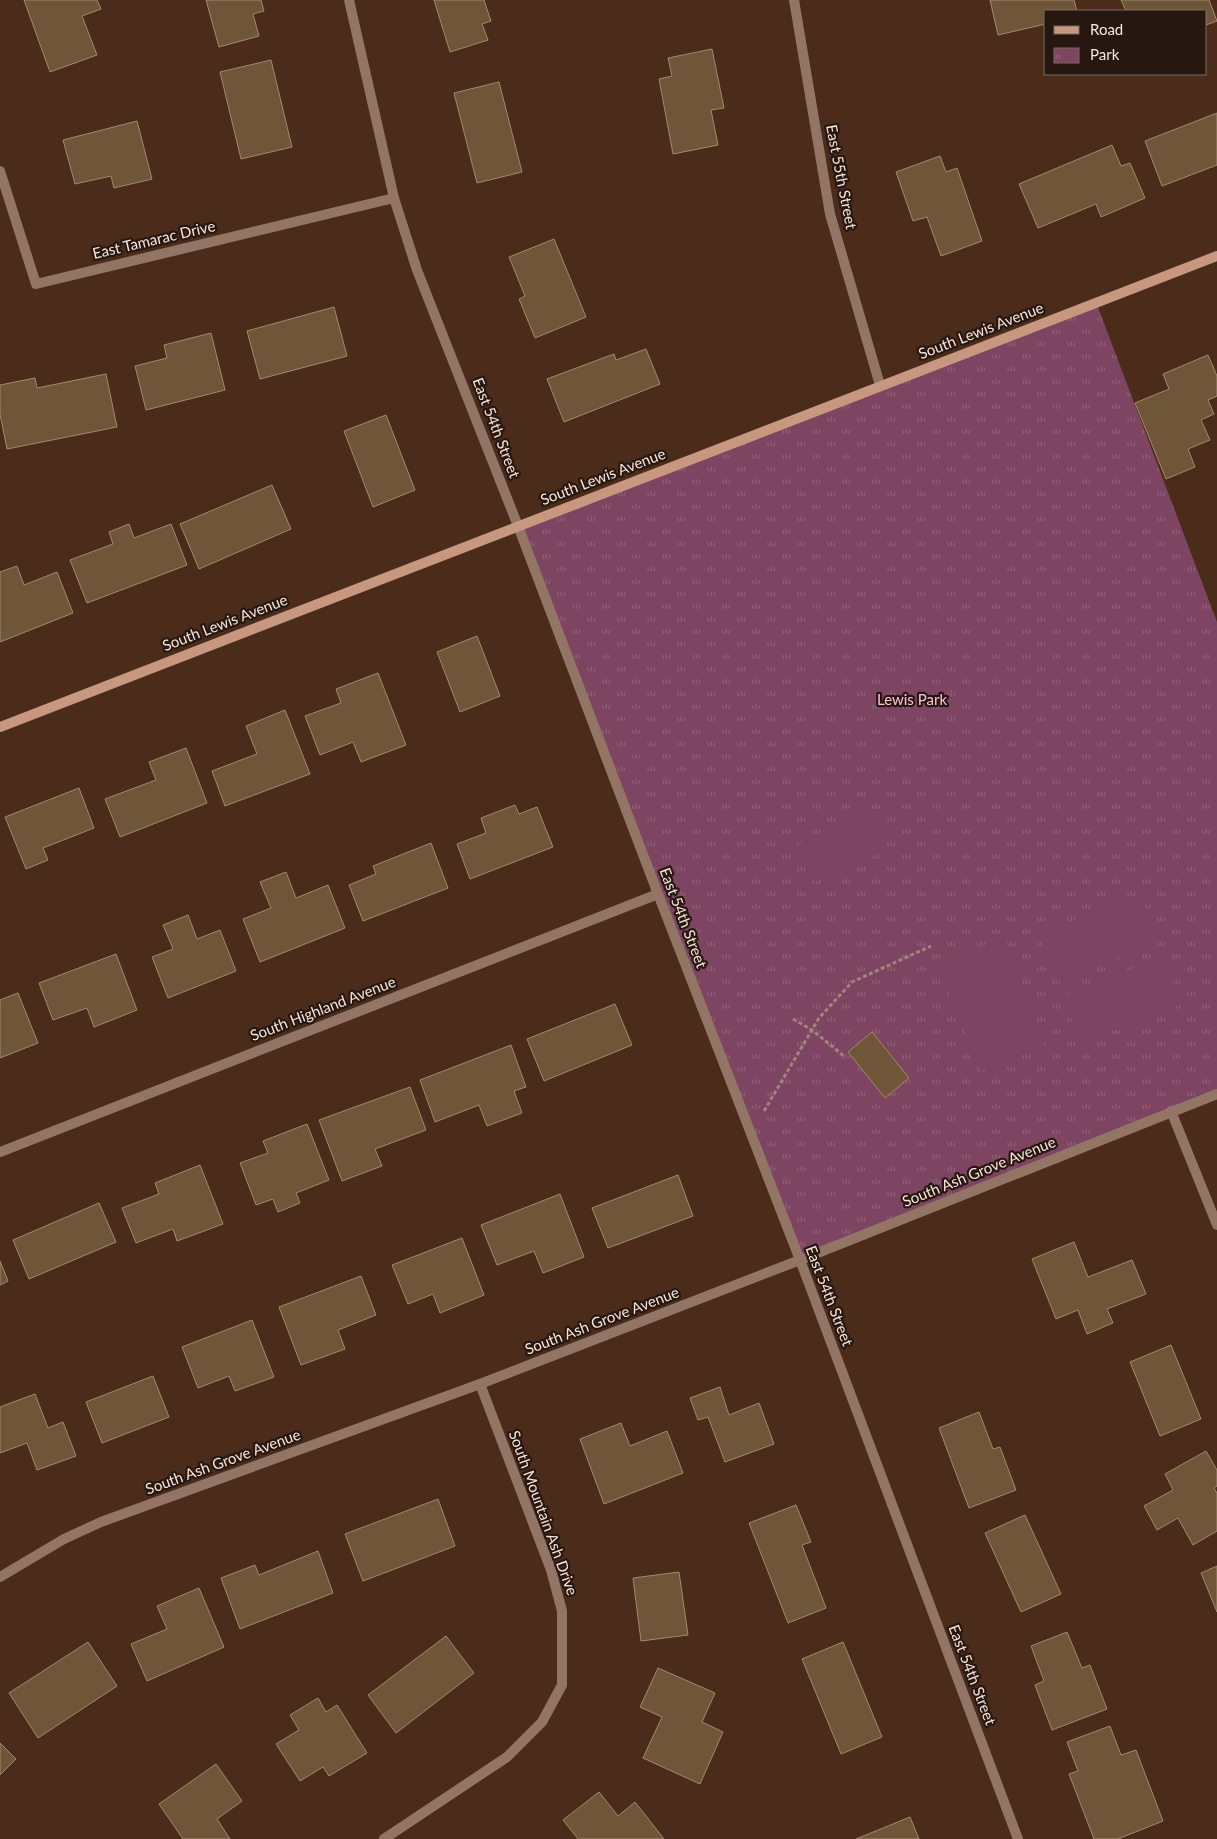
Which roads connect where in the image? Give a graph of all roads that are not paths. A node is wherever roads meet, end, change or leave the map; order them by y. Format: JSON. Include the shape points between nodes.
{"nodes":[{"id":1,"x":349,"y":0,"type":"edge"},
{"id":2,"x":794,"y":0,"type":"edge"},
{"id":3,"x":0,"y":171,"type":"edge"},
{"id":4,"x":394,"y":198,"type":"junction"},
{"id":5,"x":1217,"y":256,"type":"edge"},
{"id":6,"x":880,"y":386,"type":"junction"},
{"id":7,"x":518,"y":526,"type":"junction"},
{"id":8,"x":0,"y":727,"type":"edge"},
{"id":9,"x":658,"y":894,"type":"junction"},
{"id":10,"x":1217,"y":1094,"type":"edge"},
{"id":11,"x":1172,"y":1111,"type":"junction"},
{"id":12,"x":0,"y":1152,"type":"edge"},
{"id":13,"x":1217,"y":1225,"type":"edge"},
{"id":14,"x":800,"y":1260,"type":"junction"},
{"id":15,"x":480,"y":1384,"type":"junction"},
{"id":16,"x":0,"y":1577,"type":"edge"},
{"id":17,"x":384,"y":1839,"type":"edge"},
{"id":18,"x":1018,"y":1839,"type":"edge"}],
"edges":[{"from":1,"to":4,"type":"street","name":"East 54th Street"},
{"from":2,"to":6,"type":"street","name":"East 55th Street","via":[[830,214]]},
{"from":3,"to":4,"type":"street","name":"East Tamarac Drive","via":[[36,284]]},
{"from":4,"to":7,"type":"street","name":"East 54th Street","via":[[418,270]]},
{"from":5,"to":6,"type":"street","name":"South Lewis Avenue"},
{"from":6,"to":7,"type":"street","name":"South Lewis Avenue"},
{"from":7,"to":8,"type":"street","name":"South Lewis Avenue"},
{"from":7,"to":9,"type":"street","name":"East 54th Street"},
{"from":9,"to":12,"type":"street","name":"South Highland Avenue"},
{"from":9,"to":14,"type":"street","name":"East 54th Street"},
{"from":10,"to":11,"type":"street","name":"South Ash Grove Avenue"},
{"from":11,"to":13,"type":"street"},
{"from":11,"to":14,"type":"street","name":"South Ash Grove Avenue"},
{"from":14,"to":15,"type":"street","name":"South Ash Grove Avenue"},
{"from":14,"to":18,"type":"street","name":"East 54th Street"},
{"from":15,"to":16,"type":"street","name":"South Ash Grove Avenue","via":[[101,1522],[64,1539]]},
{"from":15,"to":17,"type":"street","name":"South Mountain Ash Drive","via":[[551,1570],[562,1611],[562,1685],[542,1722],[507,1757]]}]}
